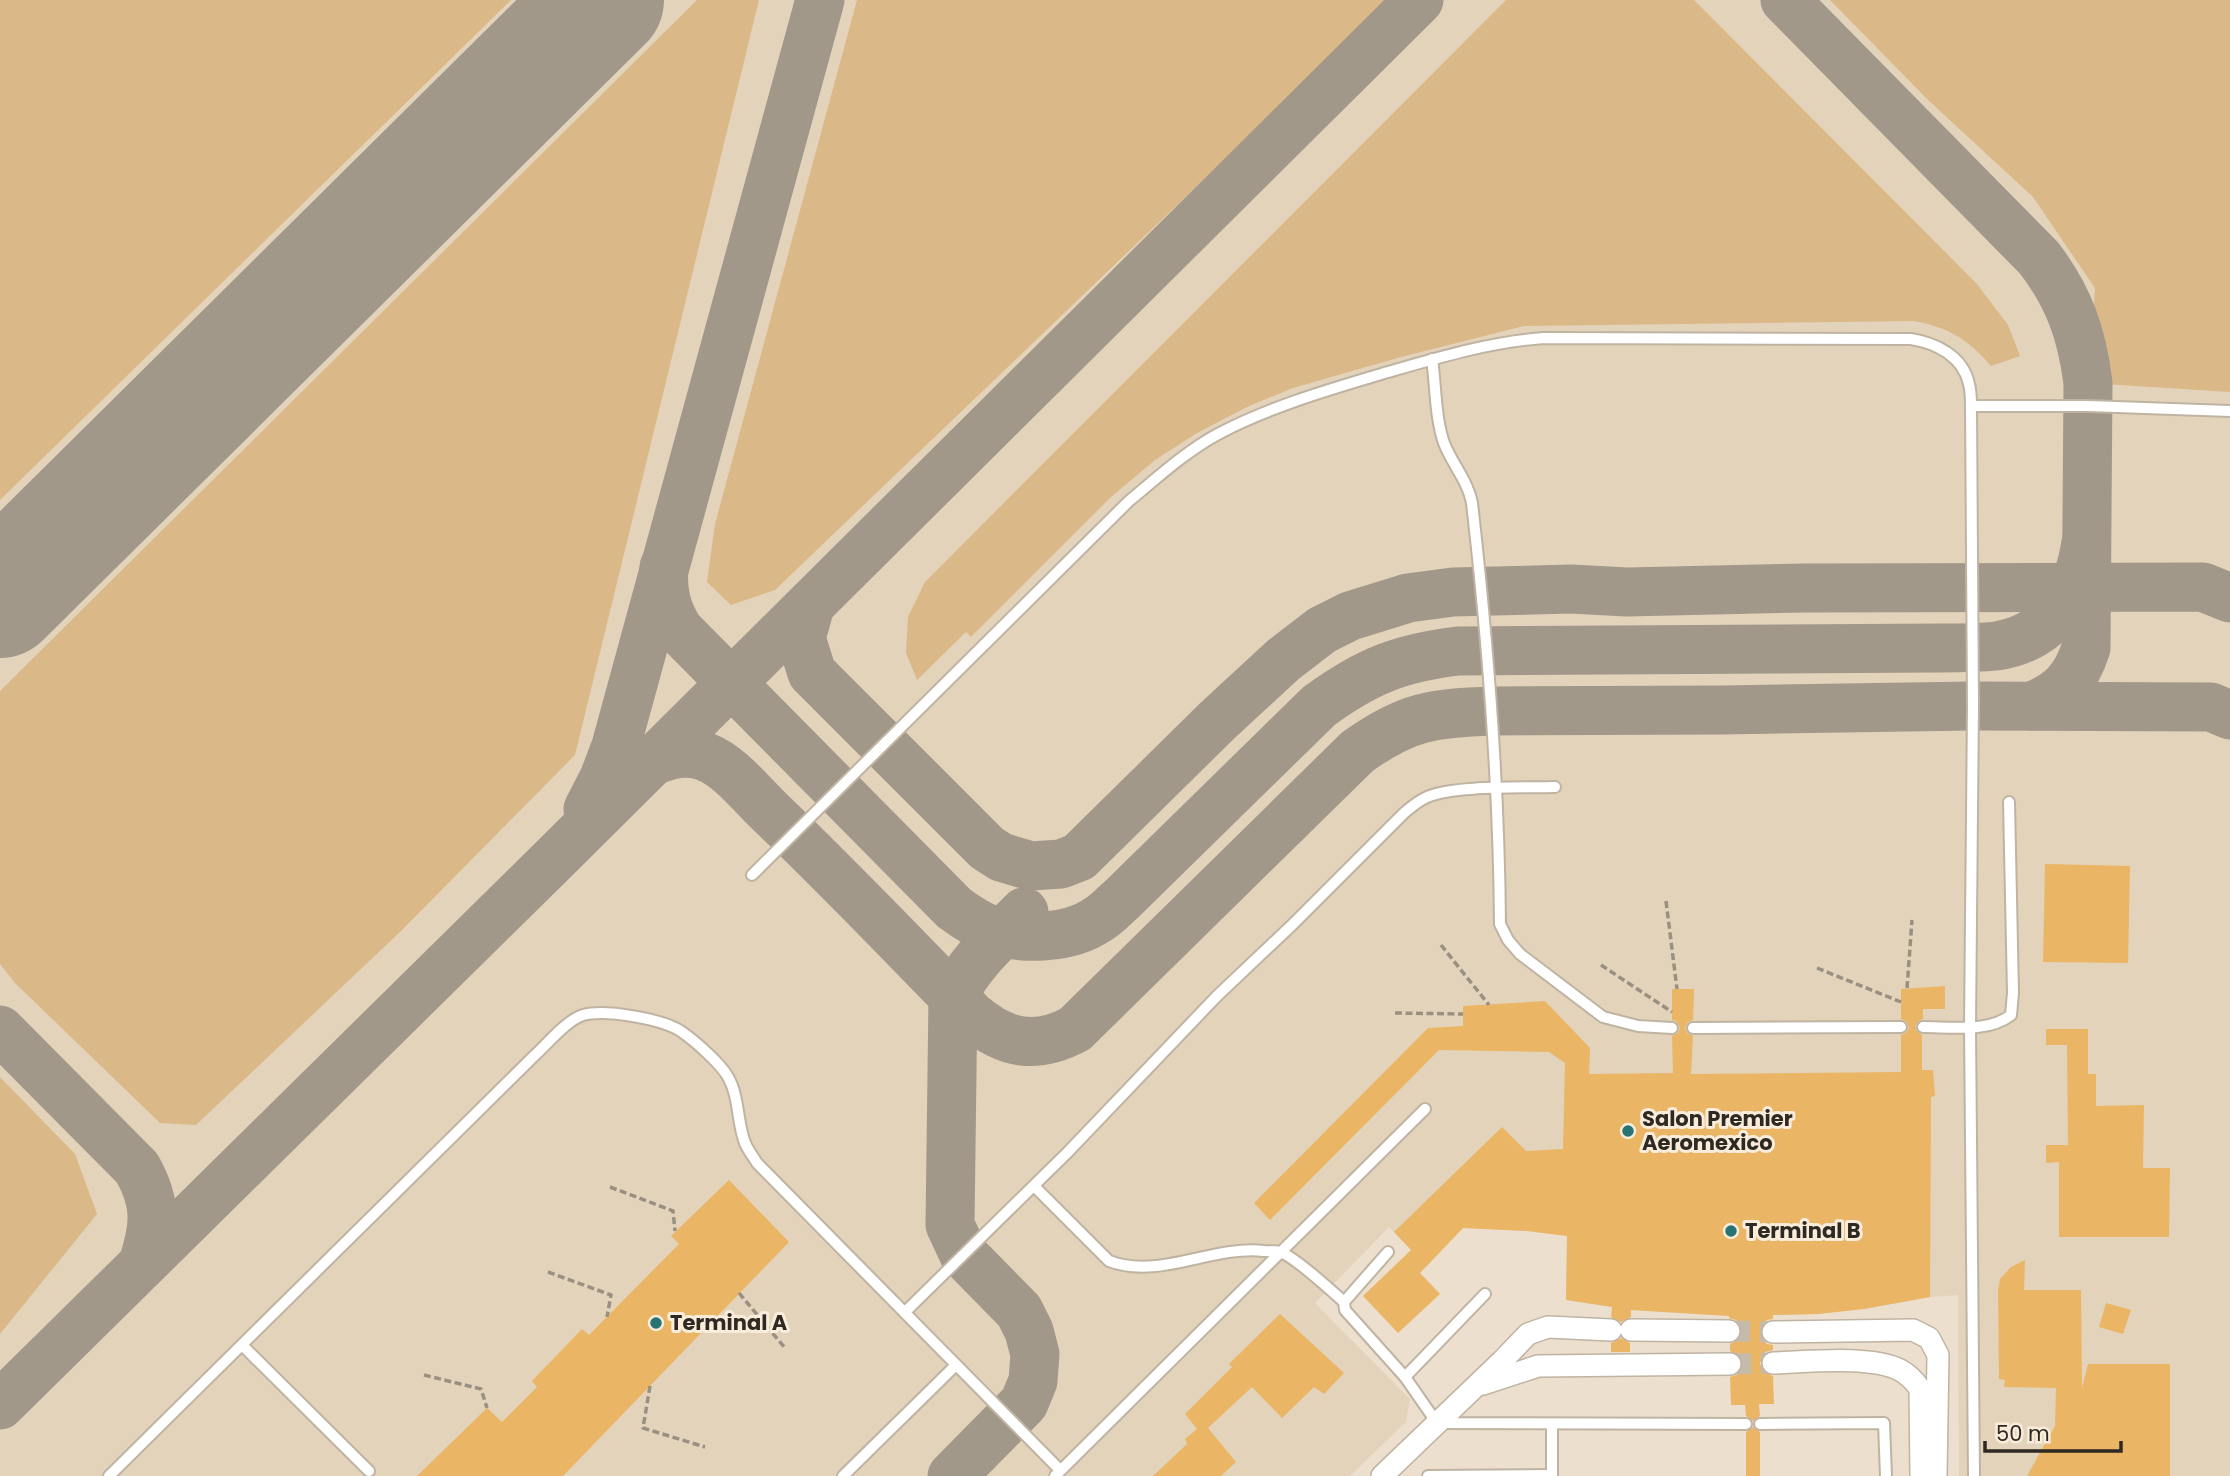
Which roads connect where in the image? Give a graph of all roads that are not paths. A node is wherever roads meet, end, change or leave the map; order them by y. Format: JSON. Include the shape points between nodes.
{"nodes":[{"id":1,"x":1432,"y":359,"type":"junction"},
{"id":2,"x":1971,"y":406,"type":"junction"},
{"id":3,"x":2230,"y":411,"type":"edge"},
{"id":4,"x":1555,"y":787,"type":"dead end"},
{"id":5,"x":1497,"y":788,"type":"junction"},
{"id":6,"x":2009,"y":802,"type":"dead end"},
{"id":7,"x":752,"y":875,"type":"dead end"},
{"id":8,"x":1901,"y":1027,"type":"dead end"},
{"id":9,"x":1923,"y":1027,"type":"dead end"},
{"id":10,"x":1970,"y":1027,"type":"junction"},
{"id":11,"x":1672,"y":1028,"type":"dead end"},
{"id":12,"x":1693,"y":1028,"type":"dead end"},
{"id":13,"x":1425,"y":1109,"type":"dead end"},
{"id":14,"x":1034,"y":1186,"type":"junction"},
{"id":15,"x":1281,"y":1252,"type":"junction"},
{"id":16,"x":1388,"y":1252,"type":"dead end"},
{"id":17,"x":1485,"y":1294,"type":"dead end"},
{"id":18,"x":1344,"y":1302,"type":"junction"},
{"id":19,"x":905,"y":1312,"type":"junction"},
{"id":20,"x":1729,"y":1331,"type":"tunnel mouth"},
{"id":21,"x":1773,"y":1332,"type":"tunnel mouth"},
{"id":22,"x":242,"y":1345,"type":"junction"},
{"id":23,"x":1773,"y":1363,"type":"tunnel mouth"},
{"id":24,"x":1730,"y":1364,"type":"tunnel mouth"},
{"id":25,"x":957,"y":1365,"type":"junction"},
{"id":26,"x":1405,"y":1377,"type":"junction"},
{"id":27,"x":1475,"y":1387,"type":"junction"},
{"id":28,"x":1437,"y":1423,"type":"junction"},
{"id":29,"x":1552,"y":1424,"type":"junction"},
{"id":30,"x":1746,"y":1424,"type":"dead end"},
{"id":31,"x":1760,"y":1424,"type":"dead end"},
{"id":32,"x":369,"y":1471,"type":"dead end"},
{"id":33,"x":1058,"y":1473,"type":"edge"},
{"id":34,"x":1552,"y":1475,"type":"edge"},
{"id":35,"x":109,"y":1476,"type":"edge"},
{"id":36,"x":843,"y":1476,"type":"edge"},
{"id":37,"x":1382,"y":1476,"type":"edge"},
{"id":38,"x":1428,"y":1476,"type":"edge"},
{"id":39,"x":1886,"y":1476,"type":"edge"},
{"id":40,"x":1921,"y":1476,"type":"edge"},
{"id":41,"x":1936,"y":1476,"type":"edge"},
{"id":42,"x":1974,"y":1476,"type":"edge"}],
"edges":[{"from":1,"to":2,"type":"lane","via":[[1510,340],[1544,338],[1911,339],[1946,350],[1960,365],[1969,382]]},
{"from":1,"to":5,"type":"lane","via":[[1441,433],[1472,503]]},
{"from":1,"to":7,"type":"lane","via":[[1276,409],[1219,434],[1169,468],[1129,501]]},
{"from":2,"to":3,"type":"lane"},
{"from":2,"to":10,"type":"lane"},
{"from":4,"to":5,"type":"lane"},
{"from":5,"to":11,"type":"lane","via":[[1500,925],[1508,940],[1603,1017],[1638,1027]]},
{"from":5,"to":14,"type":"lane","via":[[1435,794],[1404,813],[1217,996]]},
{"from":6,"to":10,"type":"lane","via":[[2011,1015],[2001,1023]]},
{"from":8,"to":12,"type":"lane"},
{"from":9,"to":10,"type":"lane"},
{"from":10,"to":42,"type":"lane"},
{"from":13,"to":15,"type":"lane"},
{"from":14,"to":15,"type":"lane","via":[[1109,1261],[1123,1266],[1141,1268],[1246,1249]]},
{"from":14,"to":19,"type":"lane"},
{"from":15,"to":18,"type":"lane"},
{"from":15,"to":33,"type":"lane"},
{"from":16,"to":18,"type":"lane"},
{"from":17,"to":26,"type":"lane"},
{"from":18,"to":26,"type":"lane","via":[[1348,1316]]},
{"from":19,"to":22,"type":"lane","via":[[757,1163],[744,1142],[728,1077],[718,1065],[682,1031],[597,1013],[569,1023]]},
{"from":19,"to":25,"type":"lane"},
{"from":20,"to":27,"type":"street","via":[[1548,1326],[1528,1334]]},
{"from":21,"to":41,"type":"street","via":[[1913,1330],[1928,1338],[1938,1354]]},
{"from":22,"to":32,"type":"lane"},
{"from":22,"to":35,"type":"lane"},
{"from":23,"to":40,"type":"street","via":[[1881,1363],[1913,1378],[1920,1389]]},
{"from":24,"to":27,"type":"street","via":[[1538,1366]]},
{"from":25,"to":33,"type":"lane"},
{"from":25,"to":36,"type":"lane"},
{"from":26,"to":28,"type":"lane"},
{"from":27,"to":28,"type":"street"},
{"from":28,"to":29,"type":"lane"},
{"from":28,"to":37,"type":"street"},
{"from":29,"to":30,"type":"lane"},
{"from":29,"to":34,"type":"lane"},
{"from":31,"to":39,"type":"lane","via":[[1884,1423]]},
{"from":34,"to":38,"type":"lane"}]}
